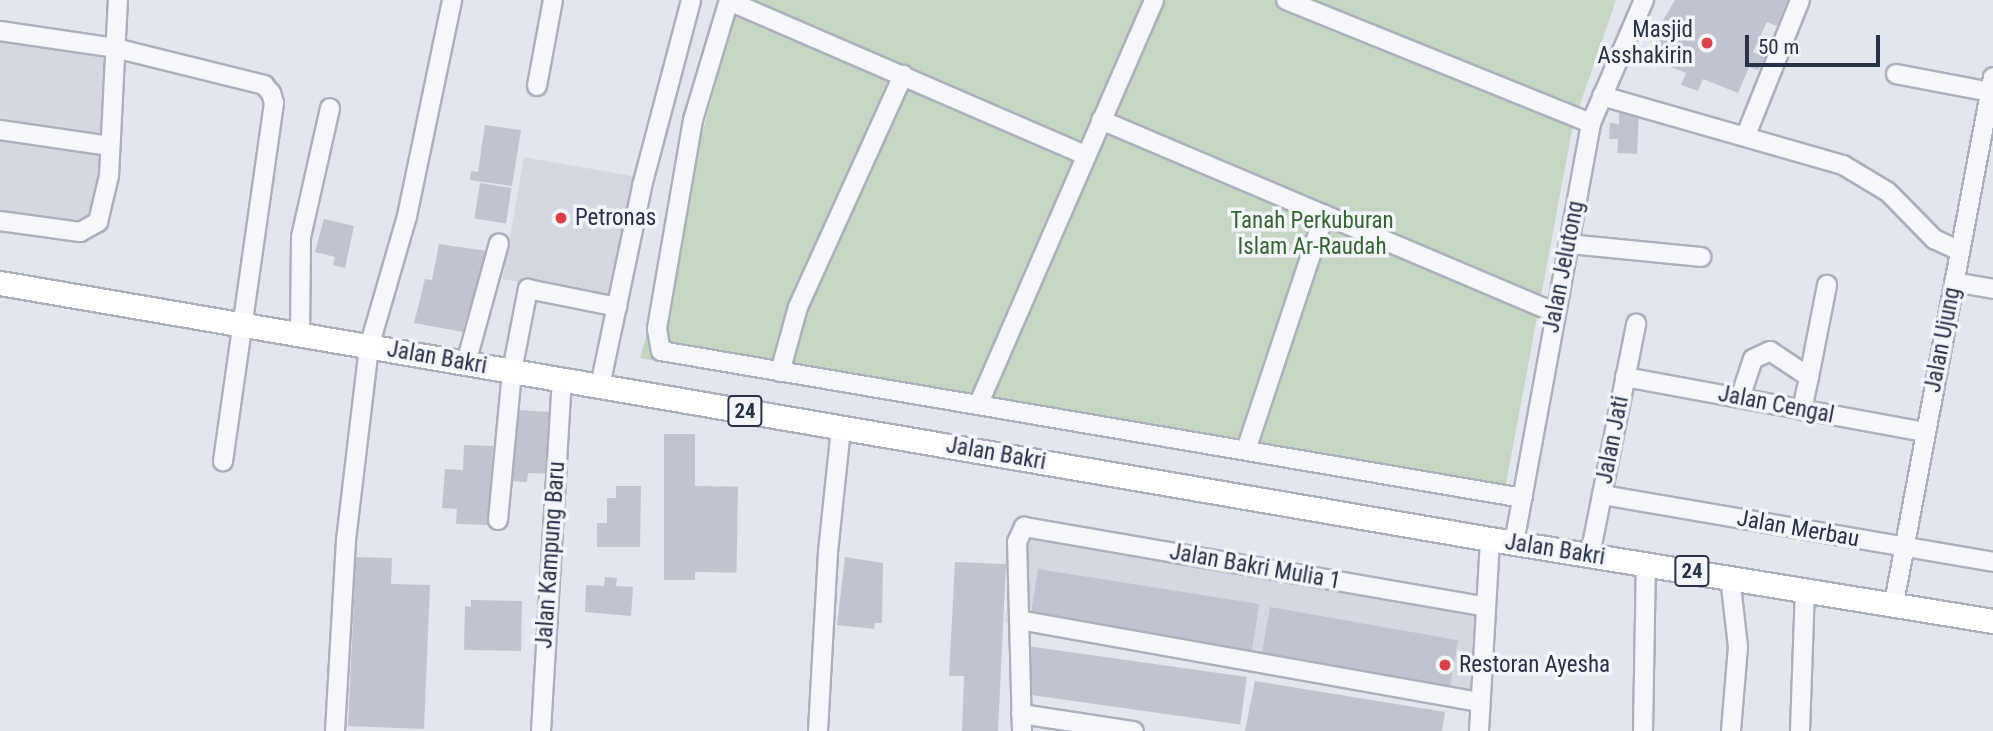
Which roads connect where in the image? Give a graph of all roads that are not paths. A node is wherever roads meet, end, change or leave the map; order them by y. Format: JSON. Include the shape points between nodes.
{"nodes":[{"id":1,"x":118,"y":0,"type":"edge"},
{"id":2,"x":452,"y":0,"type":"edge"},
{"id":3,"x":553,"y":0,"type":"edge"},
{"id":4,"x":691,"y":0,"type":"edge"},
{"id":5,"x":1154,"y":0,"type":"edge"},
{"id":6,"x":1286,"y":0,"type":"edge"},
{"id":7,"x":1644,"y":0,"type":"edge"},
{"id":8,"x":1800,"y":0,"type":"edge"},
{"id":9,"x":729,"y":1,"type":"edge"},
{"id":10,"x":0,"y":31,"type":"edge"},
{"id":11,"x":115,"y":48,"type":"junction"},
{"id":12,"x":1896,"y":74,"type":"dead end"},
{"id":13,"x":902,"y":75,"type":"junction"},
{"id":14,"x":1992,"y":84,"type":"edge"},
{"id":15,"x":537,"y":86,"type":"dead end"},
{"id":16,"x":1602,"y":96,"type":"junction"},
{"id":17,"x":330,"y":108,"type":"dead end"},
{"id":18,"x":1101,"y":120,"type":"junction"},
{"id":19,"x":1591,"y":123,"type":"junction"},
{"id":20,"x":0,"y":130,"type":"edge"},
{"id":21,"x":1746,"y":135,"type":"junction"},
{"id":22,"x":110,"y":146,"type":"junction"},
{"id":23,"x":1085,"y":155,"type":"junction"},
{"id":24,"x":1985,"y":167,"type":"edge"},
{"id":25,"x":1324,"y":215,"type":"junction"},
{"id":26,"x":0,"y":221,"type":"edge"},
{"id":27,"x":499,"y":243,"type":"dead end"},
{"id":28,"x":1569,"y":244,"type":"junction"},
{"id":29,"x":1960,"y":251,"type":"junction"},
{"id":30,"x":1701,"y":257,"type":"dead end"},
{"id":31,"x":1954,"y":282,"type":"junction"},
{"id":32,"x":0,"y":284,"type":"edge"},
{"id":33,"x":1827,"y":285,"type":"dead end"},
{"id":34,"x":1993,"y":289,"type":"edge"},
{"id":35,"x":617,"y":307,"type":"junction"},
{"id":36,"x":1555,"y":313,"type":"junction"},
{"id":37,"x":1636,"y":324,"type":"dead end"},
{"id":38,"x":243,"y":325,"type":"junction"},
{"id":39,"x":300,"y":335,"type":"junction"},
{"id":40,"x":369,"y":347,"type":"junction"},
{"id":41,"x":466,"y":363,"type":"junction"},
{"id":42,"x":512,"y":371,"type":"junction"},
{"id":43,"x":780,"y":372,"type":"junction"},
{"id":44,"x":1625,"y":377,"type":"junction"},
{"id":45,"x":1809,"y":377,"type":"junction"},
{"id":46,"x":562,"y":380,"type":"junction"},
{"id":47,"x":600,"y":386,"type":"junction"},
{"id":48,"x":1740,"y":398,"type":"junction"},
{"id":49,"x":979,"y":403,"type":"junction"},
{"id":50,"x":1802,"y":410,"type":"junction"},
{"id":51,"x":841,"y":428,"type":"junction"},
{"id":52,"x":1926,"y":432,"type":"junction"},
{"id":53,"x":1246,"y":450,"type":"junction"},
{"id":54,"x":223,"y":461,"type":"dead end"},
{"id":55,"x":1602,"y":495,"type":"junction"},
{"id":56,"x":1523,"y":498,"type":"junction"},
{"id":57,"x":498,"y":520,"type":"dead end"},
{"id":58,"x":1490,"y":539,"type":"junction"},
{"id":59,"x":1514,"y":543,"type":"junction"},
{"id":60,"x":1904,"y":547,"type":"junction"},
{"id":61,"x":1590,"y":555,"type":"junction"},
{"id":62,"x":1993,"y":562,"type":"edge"},
{"id":63,"x":1646,"y":564,"type":"junction"},
{"id":64,"x":1730,"y":578,"type":"junction"},
{"id":65,"x":1805,"y":589,"type":"junction"},
{"id":66,"x":1894,"y":603,"type":"junction"},
{"id":67,"x":1485,"y":607,"type":"junction"},
{"id":68,"x":1019,"y":620,"type":"junction"},
{"id":69,"x":1993,"y":621,"type":"edge"},
{"id":70,"x":1480,"y":702,"type":"junction"},
{"id":71,"x":1021,"y":722,"type":"edge"},
{"id":72,"x":335,"y":731,"type":"edge"},
{"id":73,"x":541,"y":731,"type":"edge"},
{"id":74,"x":818,"y":731,"type":"edge"},
{"id":75,"x":1133,"y":731,"type":"edge"},
{"id":76,"x":1479,"y":731,"type":"edge"},
{"id":77,"x":1643,"y":731,"type":"edge"},
{"id":78,"x":1731,"y":731,"type":"edge"},
{"id":79,"x":1800,"y":731,"type":"edge"}],
"edges":[{"from":1,"to":11,"type":"street"},
{"from":2,"to":40,"type":"street","via":[[407,216]]},
{"from":3,"to":15,"type":"street"},
{"from":4,"to":35,"type":"street","via":[[642,186]]},
{"from":5,"to":18,"type":"street"},
{"from":6,"to":19,"type":"street"},
{"from":7,"to":16,"type":"street","name":"Jalan Jelutong"},
{"from":8,"to":21,"type":"street"},
{"from":9,"to":13,"type":"street"},
{"from":9,"to":43,"type":"street","via":[[693,120],[657,345],[670,355]]},
{"from":10,"to":11,"type":"street"},
{"from":11,"to":22,"type":"street"},
{"from":11,"to":38,"type":"street","via":[[264,85],[271,93],[274,103]]},
{"from":12,"to":14,"type":"street"},
{"from":13,"to":23,"type":"street"},
{"from":13,"to":43,"type":"street","via":[[798,307]]},
{"from":14,"to":24,"type":"street","name":"Jalan Ujung"},
{"from":16,"to":19,"type":"street","name":"Jalan Jelutong"},
{"from":16,"to":21,"type":"street"},
{"from":17,"to":39,"type":"street","via":[[301,237]]},
{"from":18,"to":23,"type":"street"},
{"from":18,"to":25,"type":"street"},
{"from":19,"to":28,"type":"street","name":"Jalan Jelutong"},
{"from":20,"to":22,"type":"street"},
{"from":21,"to":29,"type":"street","via":[[1867,176],[1934,240]]},
{"from":22,"to":26,"type":"street","via":[[104,207],[90,230]]},
{"from":23,"to":49,"type":"street"},
{"from":24,"to":29,"type":"street","name":"Jalan Ujung"},
{"from":25,"to":36,"type":"street"},
{"from":25,"to":53,"type":"street"},
{"from":27,"to":41,"type":"street"},
{"from":28,"to":30,"type":"street"},
{"from":28,"to":36,"type":"street","name":"Jalan Jelutong"},
{"from":29,"to":31,"type":"street","name":"Jalan Ujung"},
{"from":31,"to":34,"type":"street"},
{"from":31,"to":52,"type":"street","name":"Jalan Ujung"},
{"from":32,"to":38,"type":"main road","name":"Jalan Bakri","number":"24"},
{"from":33,"to":45,"type":"street"},
{"from":35,"to":42,"type":"street","via":[[528,289]]},
{"from":35,"to":47,"type":"street"},
{"from":36,"to":56,"type":"street","name":"Jalan Jelutong"},
{"from":37,"to":44,"type":"street","name":"Jalan Jati"},
{"from":38,"to":39,"type":"main road","name":"Jalan Bakri","number":"24"},
{"from":38,"to":54,"type":"street"},
{"from":39,"to":40,"type":"main road","name":"Jalan Bakri","number":"24"},
{"from":40,"to":41,"type":"main road","name":"Jalan Bakri","number":"24"},
{"from":40,"to":72,"type":"street","via":[[345,553]]},
{"from":41,"to":42,"type":"main road","name":"Jalan Bakri","number":"24"},
{"from":42,"to":46,"type":"main road","name":"Jalan Bakri","number":"24"},
{"from":42,"to":57,"type":"street"},
{"from":43,"to":49,"type":"street"},
{"from":44,"to":48,"type":"street","name":"Jalan Cengal"},
{"from":44,"to":55,"type":"street","name":"Jalan Jati"},
{"from":45,"to":48,"type":"street","via":[[1765,350],[1753,359]]},
{"from":45,"to":50,"type":"street"},
{"from":46,"to":47,"type":"main road","name":"Jalan Bakri","number":"24"},
{"from":46,"to":73,"type":"street","name":"Jalan Kampung Baru"},
{"from":47,"to":51,"type":"main road","name":"Jalan Bakri","number":"24"},
{"from":48,"to":50,"type":"street","name":"Jalan Cengal"},
{"from":49,"to":53,"type":"street"},
{"from":50,"to":52,"type":"street","name":"Jalan Cengal"},
{"from":51,"to":58,"type":"main road","name":"Jalan Bakri","number":"24"},
{"from":51,"to":74,"type":"street","via":[[828,552]]},
{"from":52,"to":60,"type":"street","name":"Jalan Ujung"},
{"from":53,"to":56,"type":"street"},
{"from":55,"to":60,"type":"street","name":"Jalan Merbau"},
{"from":55,"to":61,"type":"street","name":"Jalan Jati"},
{"from":56,"to":59,"type":"street","name":"Jalan Jelutong"},
{"from":58,"to":59,"type":"main road","name":"Jalan Bakri","number":"24"},
{"from":58,"to":67,"type":"street"},
{"from":59,"to":61,"type":"main road","name":"Jalan Bakri","number":"24"},
{"from":60,"to":62,"type":"street","name":"Jalan Merbau"},
{"from":60,"to":66,"type":"street","name":"Jalan Ujung"},
{"from":61,"to":63,"type":"main road","name":"Jalan Bakri","number":"24"},
{"from":63,"to":64,"type":"main road","name":"Jalan Bakri","number":"24"},
{"from":63,"to":77,"type":"street"},
{"from":64,"to":65,"type":"main road","name":"Jalan Bakri","number":"24"},
{"from":64,"to":78,"type":"street","via":[[1738,647]]},
{"from":65,"to":66,"type":"main road","name":"Jalan Bakri","number":"24"},
{"from":65,"to":79,"type":"street"},
{"from":66,"to":69,"type":"main road","name":"Jalan Bakri","number":"24"},
{"from":67,"to":68,"type":"street","name":"Jalan Bakri Mulia 1","via":[[1024,527],[1017,542]]},
{"from":67,"to":70,"type":"street"},
{"from":68,"to":70,"type":"street"},
{"from":68,"to":71,"type":"street"},
{"from":70,"to":76,"type":"street"},
{"from":71,"to":75,"type":"street"}]}
